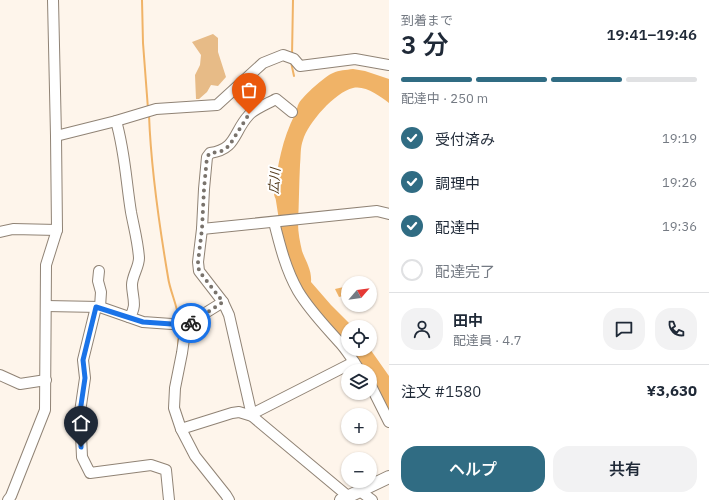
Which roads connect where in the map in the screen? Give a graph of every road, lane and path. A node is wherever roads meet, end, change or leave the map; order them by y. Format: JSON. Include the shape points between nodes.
{"nodes":[{"id":1,"x":53,"y":0,"type":"edge"},
{"id":2,"x":389,"y":65,"type":"edge"},
{"id":3,"x":292,"y":112,"type":"dead end"},
{"id":4,"x":116,"y":121,"type":"junction"},
{"id":5,"x":56,"y":136,"type":"junction"},
{"id":6,"x":389,"y":214,"type":"edge"},
{"id":7,"x":276,"y":222,"type":"junction"},
{"id":8,"x":202,"y":229,"type":"junction"},
{"id":9,"x":56,"y":230,"type":"junction"},
{"id":10,"x":0,"y":232,"type":"edge"},
{"id":11,"x":99,"y":271,"type":"dead end"},
{"id":12,"x":223,"y":302,"type":"junction"},
{"id":13,"x":46,"y":306,"type":"junction"},
{"id":14,"x":98,"y":307,"type":"junction"},
{"id":15,"x":129,"y":317,"type":"junction"},
{"id":16,"x":186,"y":325,"type":"junction"},
{"id":17,"x":354,"y":362,"type":"joint"},
{"id":18,"x":0,"y":375,"type":"edge"},
{"id":19,"x":46,"y":380,"type":"junction"},
{"id":20,"x":377,"y":398,"type":"edge"},
{"id":21,"x":252,"y":415,"type":"junction"},
{"id":22,"x":389,"y":422,"type":"edge"},
{"id":23,"x":181,"y":429,"type":"junction"},
{"id":24,"x":389,"y":477,"type":"edge"},
{"id":25,"x":360,"y":491,"type":"junction"},
{"id":26,"x":345,"y":498,"type":"edge"},
{"id":27,"x":8,"y":500,"type":"edge"},
{"id":28,"x":169,"y":500,"type":"edge"},
{"id":29,"x":229,"y":500,"type":"edge"},
{"id":30,"x":372,"y":500,"type":"edge"}],
"edges":[{"from":1,"to":5,"type":"street"},
{"from":2,"to":4,"type":"street","via":[[355,59],[300,66],[294,59],[283,55],[264,63],[217,105],[156,109]]},
{"from":3,"to":8,"type":"street","via":[[276,99],[249,114],[226,148],[220,152],[210,153],[207,157]]},
{"from":4,"to":5,"type":"street"},
{"from":4,"to":15,"type":"street","via":[[122,142],[139,260],[132,284],[133,313]]},
{"from":5,"to":9,"type":"street"},
{"from":6,"to":7,"type":"street","via":[[377,210]]},
{"from":7,"to":8,"type":"street"},
{"from":7,"to":17,"type":"street","via":[[280,248],[298,291]]},
{"from":8,"to":12,"type":"street","via":[[199,271]]},
{"from":9,"to":10,"type":"street","via":[[13,229]]},
{"from":9,"to":13,"type":"street","via":[[46,265]]},
{"from":11,"to":14,"type":"street","via":[[101,292]]},
{"from":12,"to":16,"type":"street"},
{"from":12,"to":21,"type":"street","via":[[229,315]]},
{"from":13,"to":14,"type":"street"},
{"from":13,"to":19,"type":"street"},
{"from":14,"to":15,"type":"street"},
{"from":14,"to":28,"type":"street","via":[[83,360],[85,378],[80,412],[82,457],[90,473],[151,465],[166,470]]},
{"from":15,"to":16,"type":"street","via":[[143,322]]},
{"from":16,"to":23,"type":"street","via":[[174,408]]},
{"from":17,"to":21,"type":"street"},
{"from":18,"to":19,"type":"street","via":[[20,384]]},
{"from":19,"to":27,"type":"street","via":[[45,410]]},
{"from":20,"to":22,"type":"street"},
{"from":21,"to":23,"type":"street","via":[[232,413]]},
{"from":21,"to":26,"type":"street"},
{"from":23,"to":29,"type":"street","via":[[195,456]]},
{"from":24,"to":25,"type":"main road"},
{"from":25,"to":26,"type":"main road"},
{"from":25,"to":30,"type":"street"}]}
